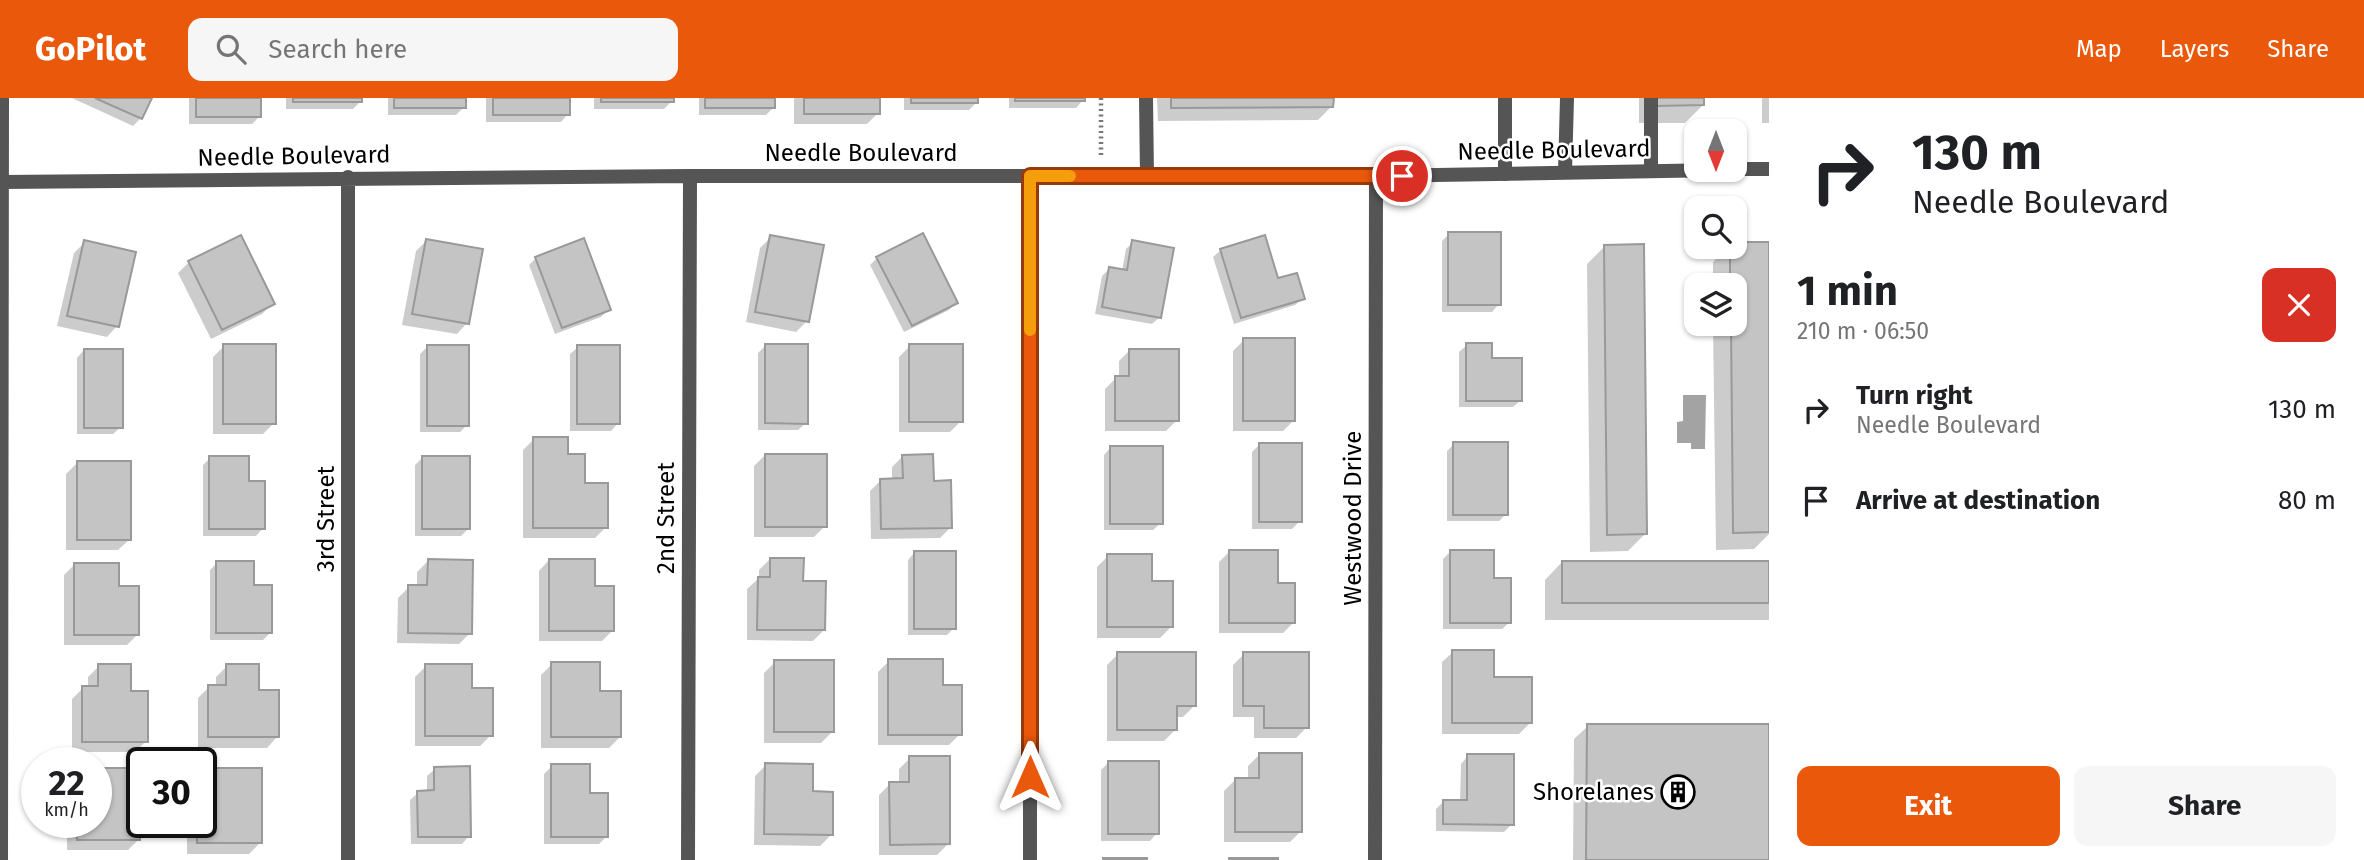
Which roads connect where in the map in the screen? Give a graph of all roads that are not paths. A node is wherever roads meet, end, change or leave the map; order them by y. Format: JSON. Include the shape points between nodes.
{"nodes":[{"id":1,"x":2,"y":98,"type":"edge"},
{"id":2,"x":1146,"y":98,"type":"edge"},
{"id":3,"x":1505,"y":98,"type":"edge"},
{"id":4,"x":1567,"y":98,"type":"edge"},
{"id":5,"x":1651,"y":98,"type":"edge"},
{"id":6,"x":1769,"y":169,"type":"edge"},
{"id":7,"x":1747,"y":170,"type":"edge"},
{"id":8,"x":1651,"y":171,"type":"junction"},
{"id":9,"x":1684,"y":171,"type":"edge"},
{"id":10,"x":1565,"y":173,"type":"junction"},
{"id":11,"x":1505,"y":174,"type":"junction"},
{"id":12,"x":690,"y":176,"type":"junction"},
{"id":13,"x":1030,"y":176,"type":"junction"},
{"id":14,"x":1147,"y":176,"type":"junction"},
{"id":15,"x":1376,"y":176,"type":"junction"},
{"id":16,"x":348,"y":177,"type":"junction"},
{"id":17,"x":3,"y":182,"type":"junction"},
{"id":18,"x":0,"y":415,"type":"edge"},
{"id":19,"x":1,"y":753,"type":"edge"},
{"id":20,"x":1,"y":860,"type":"edge"},
{"id":21,"x":348,"y":860,"type":"edge"},
{"id":22,"x":688,"y":860,"type":"edge"},
{"id":23,"x":1030,"y":860,"type":"edge"},
{"id":24,"x":1376,"y":860,"type":"edge"}],
"edges":[{"from":1,"to":17,"type":"street"},
{"from":2,"to":14,"type":"street"},
{"from":3,"to":11,"type":"street"},
{"from":4,"to":10,"type":"street"},
{"from":5,"to":8,"type":"street"},
{"from":6,"to":7,"type":"street"},
{"from":8,"to":9,"type":"street","name":"Needle Boulevard"},
{"from":8,"to":10,"type":"street","name":"Needle Boulevard"},
{"from":10,"to":11,"type":"street","name":"Needle Boulevard"},
{"from":11,"to":15,"type":"street","name":"Needle Boulevard"},
{"from":12,"to":13,"type":"street","name":"Needle Boulevard"},
{"from":12,"to":16,"type":"street","name":"Needle Boulevard"},
{"from":12,"to":22,"type":"street","name":"2nd Street"},
{"from":13,"to":14,"type":"street","name":"Needle Boulevard"},
{"from":13,"to":23,"type":"street"},
{"from":14,"to":15,"type":"street","name":"Needle Boulevard"},
{"from":15,"to":24,"type":"street","name":"Westwood Drive"},
{"from":16,"to":17,"type":"street","name":"Needle Boulevard"},
{"from":16,"to":21,"type":"street","name":"3rd Street"},
{"from":17,"to":18,"type":"street"},
{"from":18,"to":19,"type":"street"},
{"from":19,"to":20,"type":"street"}]}
